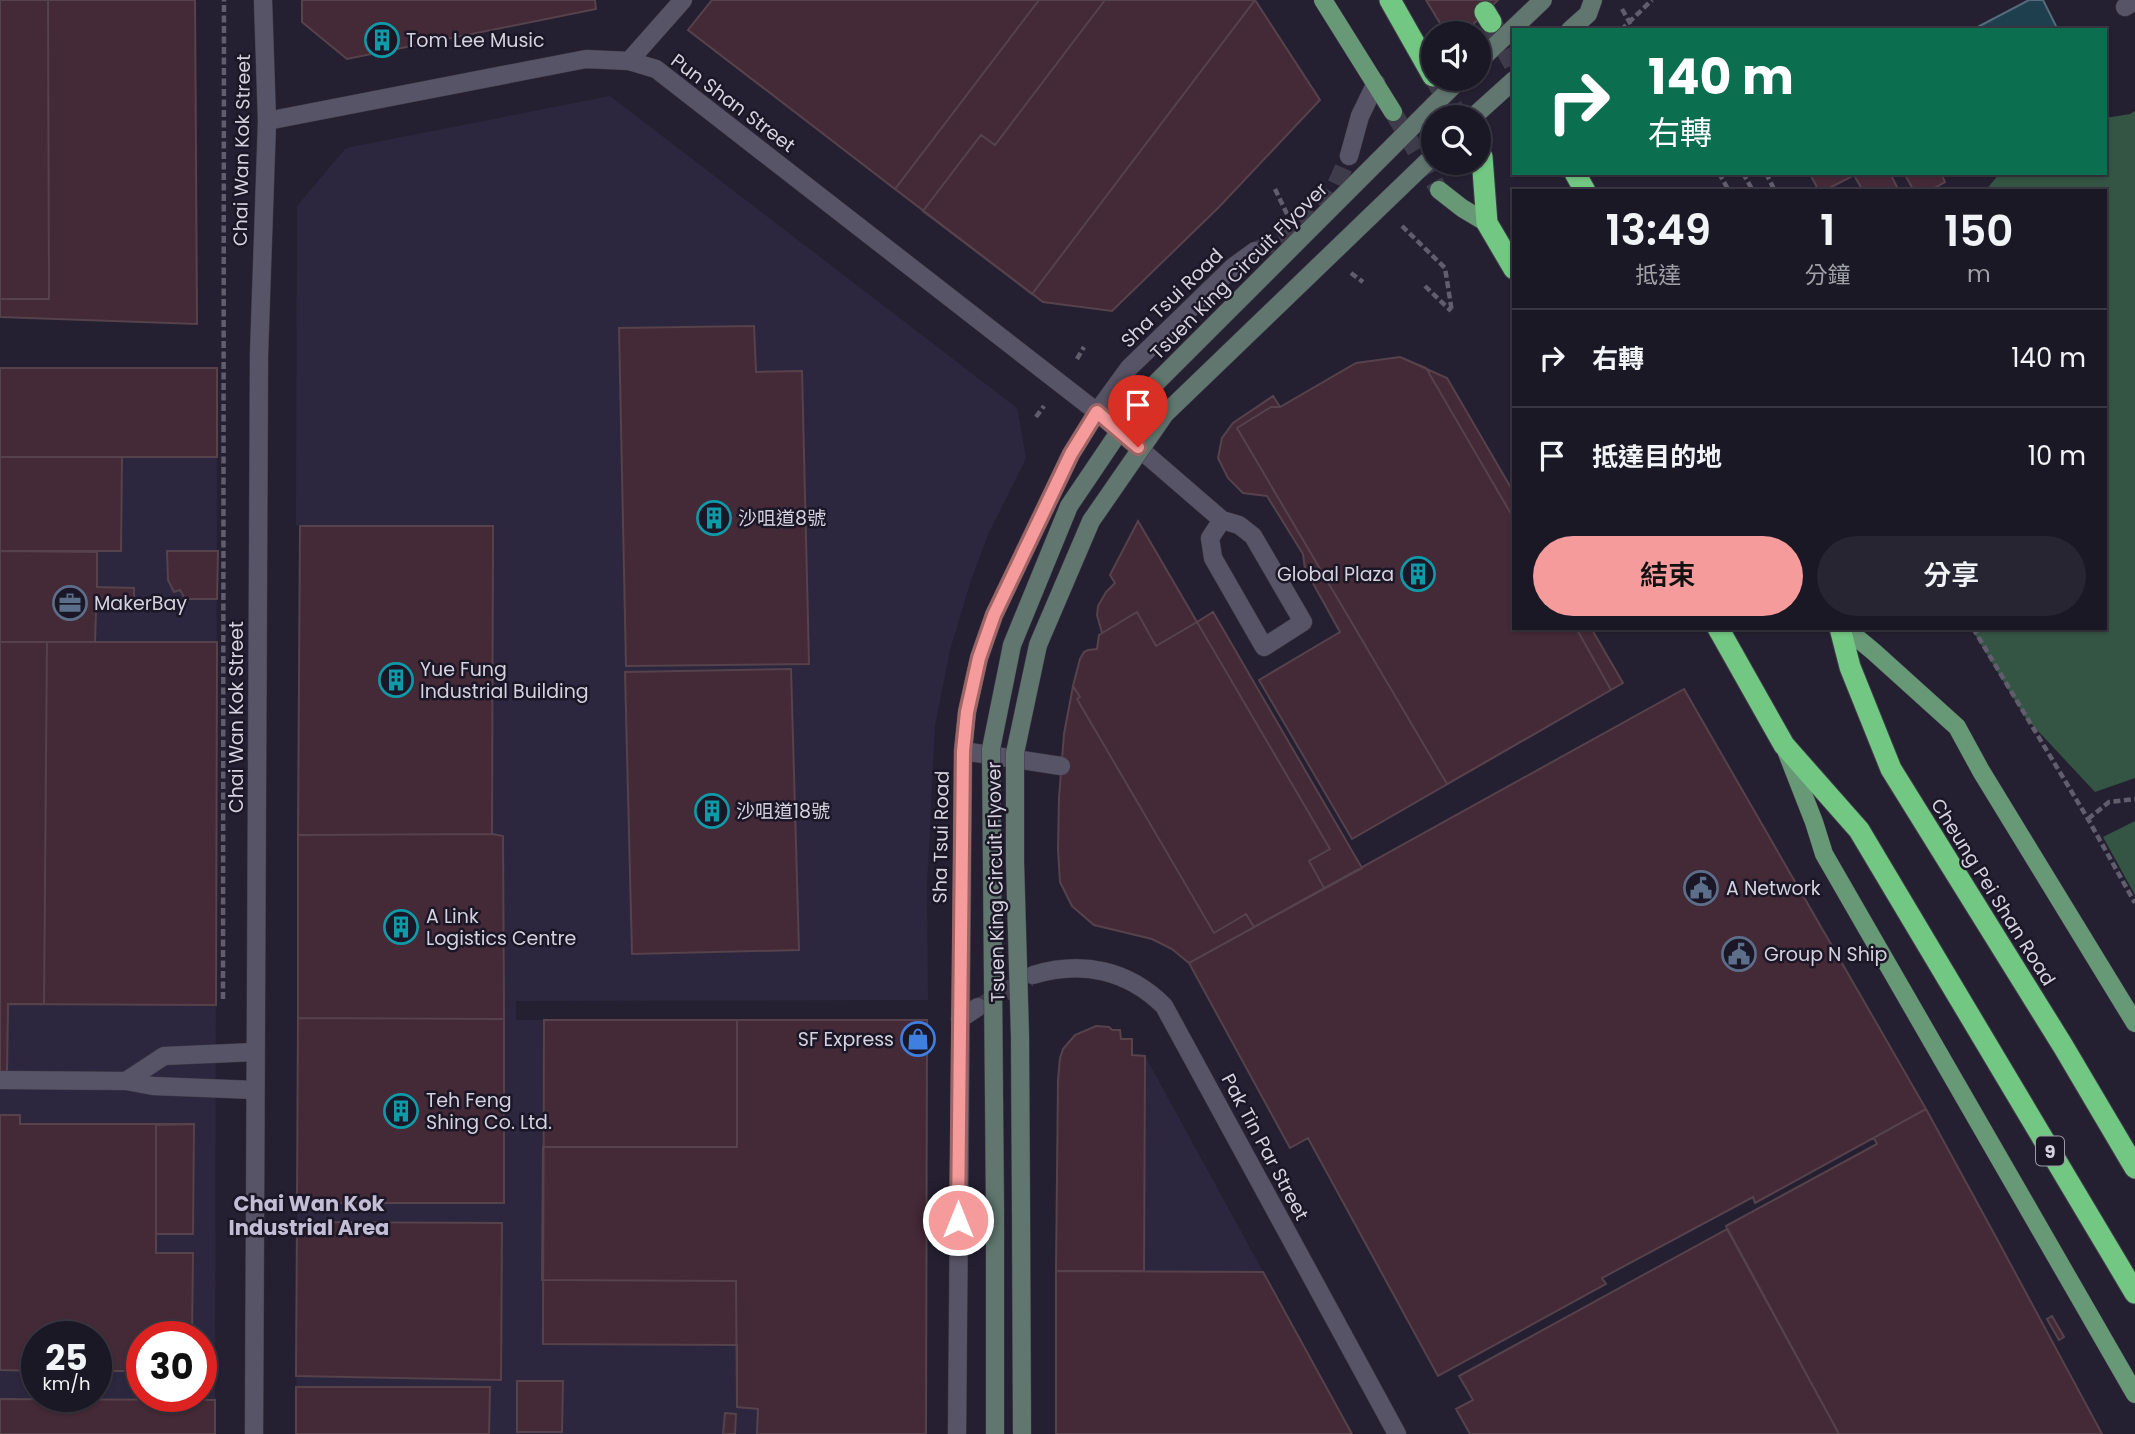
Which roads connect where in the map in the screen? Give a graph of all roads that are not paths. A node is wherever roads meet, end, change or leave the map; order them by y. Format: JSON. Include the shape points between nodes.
{"nodes":[{"id":1,"x":263,"y":0,"type":"edge"},
{"id":2,"x":682,"y":0,"type":"edge"},
{"id":3,"x":1323,"y":0,"type":"edge"},
{"id":4,"x":1390,"y":0,"type":"edge"},
{"id":5,"x":1543,"y":0,"type":"edge"},
{"id":6,"x":1590,"y":7,"type":"edge"},
{"id":7,"x":1514,"y":28,"type":"edge"},
{"id":8,"x":1572,"y":28,"type":"edge"},
{"id":9,"x":1512,"y":30,"type":"edge"},
{"id":10,"x":1491,"y":50,"type":"edge"},
{"id":11,"x":1421,"y":55,"type":"edge"},
{"id":12,"x":629,"y":61,"type":"junction"},
{"id":13,"x":1512,"y":82,"type":"edge"},
{"id":14,"x":1376,"y":83,"type":"junction"},
{"id":15,"x":1448,"y":91,"type":"edge"},
{"id":16,"x":1487,"y":105,"type":"edge"},
{"id":17,"x":1393,"y":112,"type":"tunnel mouth"},
{"id":18,"x":267,"y":121,"type":"junction"},
{"id":19,"x":1349,"y":156,"type":"tunnel mouth"},
{"id":20,"x":1421,"y":168,"type":"edge"},
{"id":21,"x":1482,"y":175,"type":"edge"},
{"id":22,"x":1439,"y":190,"type":"tunnel mouth"},
{"id":23,"x":1487,"y":223,"type":"junction"},
{"id":24,"x":1255,"y":251,"type":"tunnel mouth"},
{"id":25,"x":1512,"y":266,"type":"edge"},
{"id":26,"x":1097,"y":412,"type":"junction"},
{"id":27,"x":1223,"y":520,"type":"junction"},
{"id":28,"x":1719,"y":630,"type":"edge"},
{"id":29,"x":1842,"y":630,"type":"edge"},
{"id":30,"x":1845,"y":630,"type":"edge"},
{"id":31,"x":1784,"y":745,"type":"junction"},
{"id":32,"x":963,"y":751,"type":"junction"},
{"id":33,"x":1061,"y":766,"type":"dead end"},
{"id":34,"x":1033,"y":975,"type":"tunnel mouth"},
{"id":35,"x":978,"y":1007,"type":"tunnel mouth"},
{"id":36,"x":960,"y":1018,"type":"junction"},
{"id":37,"x":2135,"y":1023,"type":"edge"},
{"id":38,"x":255,"y":1052,"type":"junction"},
{"id":39,"x":0,"y":1080,"type":"edge"},
{"id":40,"x":126,"y":1081,"type":"junction"},
{"id":41,"x":256,"y":1090,"type":"junction"},
{"id":42,"x":2135,"y":1168,"type":"edge"},
{"id":43,"x":2135,"y":1293,"type":"edge"},
{"id":44,"x":2135,"y":1394,"type":"edge"},
{"id":45,"x":254,"y":1434,"type":"edge"},
{"id":46,"x":957,"y":1434,"type":"edge"},
{"id":47,"x":995,"y":1434,"type":"edge"},
{"id":48,"x":1022,"y":1434,"type":"edge"},
{"id":49,"x":1397,"y":1434,"type":"edge"}],
"edges":[{"from":1,"to":18,"type":"street","name":"Chai Wan Kok Street"},
{"from":2,"to":12,"type":"street"},
{"from":3,"to":14,"type":"main road"},
{"from":4,"to":11,"type":"highway"},
{"from":5,"to":7,"type":"street","bridge":true},
{"from":6,"to":8,"type":"street"},
{"from":9,"to":10,"type":"street","bridge":true},
{"from":12,"to":18,"type":"street","name":"Pun Shan Street","via":[[586,59]]},
{"from":12,"to":26,"type":"street","name":"Pun Shan Street","via":[[656,69]]},
{"from":13,"to":16,"type":"street"},
{"from":14,"to":17,"type":"main road"},
{"from":14,"to":19,"type":"street","via":[[1360,116]]},
{"from":15,"to":47,"type":"street","name":"Tsuen King Circuit Flyover","bridge":true,"via":[[1144,395],[1069,506],[1012,645],[991,749]]},
{"from":18,"to":38,"type":"street","name":"Chai Wan Kok Street","via":[[259,355]]},
{"from":20,"to":48,"type":"street","name":"Tsuen King Circuit Flyover","bridge":true,"via":[[1165,414],[1091,521],[1038,645],[1015,753]]},
{"from":21,"to":23,"type":"highway"},
{"from":22,"to":23,"type":"main road"},
{"from":23,"to":25,"type":"highway"},
{"from":24,"to":26,"type":"street","name":"Sha Tsui Road","via":[[1129,368]]},
{"from":26,"to":27,"type":"street","name":"Pun Shan Street"},
{"from":26,"to":32,"type":"street","name":"Sha Tsui Road","via":[[1071,454],[994,615],[979,658]]},
{"from":27,"to":27,"type":"street","name":"Pun Shan Street","via":[[1253,536],[1303,622],[1264,647],[1213,558],[1210,538]]},
{"from":28,"to":31,"type":"highway","number":"9"},
{"from":29,"to":42,"type":"highway","name":"Cheung Pei Shan Road","via":[[1850,667],[1891,769]]},
{"from":30,"to":37,"type":"main road","via":[[1958,727]]},
{"from":31,"to":43,"type":"highway","number":"9","via":[[1859,830]]},
{"from":31,"to":44,"type":"main road","via":[[1824,854]]},
{"from":32,"to":33,"type":"street"},
{"from":32,"to":36,"type":"street","name":"Sha Tsui Road"},
{"from":34,"to":49,"type":"street","name":"Pak Tin Par Street","via":[[1068,968],[1103,971],[1130,980],[1164,1006]]},
{"from":35,"to":36,"type":"street"},
{"from":36,"to":46,"type":"street","name":"Sha Tsui Road"},
{"from":38,"to":40,"type":"street","via":[[164,1056]]},
{"from":38,"to":41,"type":"street","name":"Chai Wan Kok Street"},
{"from":39,"to":40,"type":"street"},
{"from":40,"to":41,"type":"street"},
{"from":41,"to":45,"type":"street","name":"Chai Wan Kok Street"}]}
